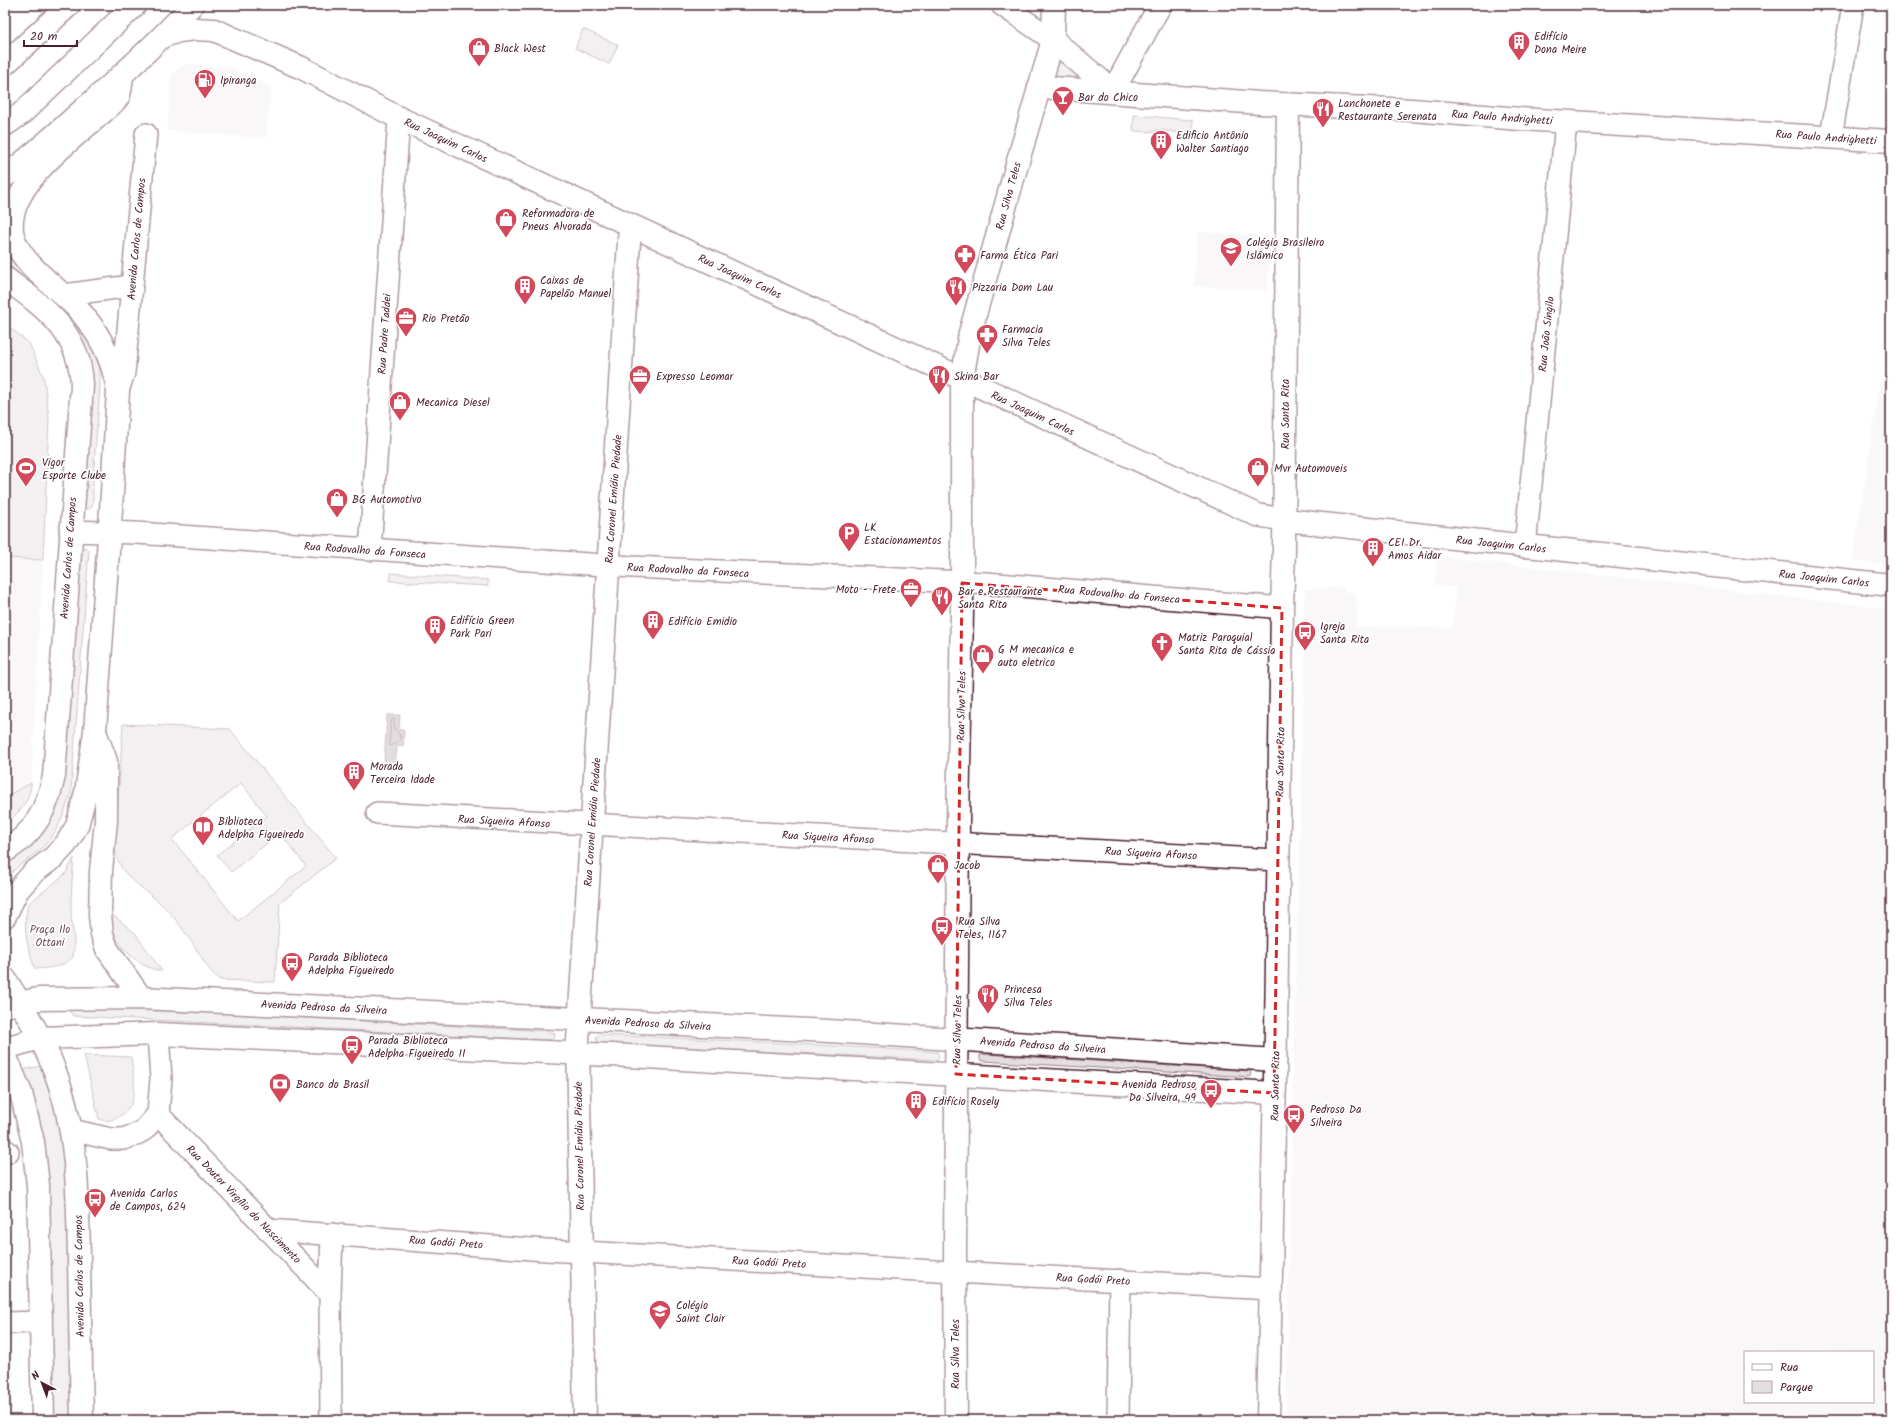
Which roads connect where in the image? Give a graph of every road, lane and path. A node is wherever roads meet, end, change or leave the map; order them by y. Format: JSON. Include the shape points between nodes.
{"nodes":[{"id":1,"x":69,"y":5,"type":"edge"},
{"id":2,"x":135,"y":5,"type":"edge"},
{"id":3,"x":192,"y":5,"type":"edge"},
{"id":4,"x":1002,"y":5,"type":"edge"},
{"id":5,"x":1054,"y":5,"type":"edge"},
{"id":6,"x":1160,"y":5,"type":"edge"},
{"id":7,"x":1853,"y":5,"type":"edge"},
{"id":8,"x":164,"y":36,"type":"junction"},
{"id":9,"x":1053,"y":40,"type":"junction"},
{"id":10,"x":5,"y":64,"type":"edge"},
{"id":11,"x":122,"y":76,"type":"junction"},
{"id":12,"x":1039,"y":87,"type":"junction"},
{"id":13,"x":1114,"y":91,"type":"junction"},
{"id":14,"x":1288,"y":105,"type":"junction"},
{"id":15,"x":399,"y":118,"type":"junction"},
{"id":16,"x":1566,"y":122,"type":"junction"},
{"id":17,"x":5,"y":125,"type":"edge"},
{"id":18,"x":146,"y":134,"type":"dead end"},
{"id":19,"x":1831,"y":137,"type":"junction"},
{"id":20,"x":1891,"y":141,"type":"edge"},
{"id":21,"x":5,"y":176,"type":"edge"},
{"id":22,"x":630,"y":226,"type":"junction"},
{"id":23,"x":5,"y":278,"type":"edge"},
{"id":24,"x":131,"y":286,"type":"junction"},
{"id":25,"x":64,"y":295,"type":"junction"},
{"id":26,"x":962,"y":380,"type":"junction"},
{"id":27,"x":118,"y":391,"type":"junction"},
{"id":28,"x":1285,"y":520,"type":"junction"},
{"id":29,"x":70,"y":531,"type":"junction"},
{"id":30,"x":110,"y":532,"type":"junction"},
{"id":31,"x":1525,"y":547,"type":"junction"},
{"id":32,"x":370,"y":550,"type":"junction"},
{"id":33,"x":608,"y":566,"type":"junction"},
{"id":34,"x":962,"y":583,"type":"junction"},
{"id":35,"x":1891,"y":585,"type":"edge"},
{"id":36,"x":1282,"y":608,"type":"junction"},
{"id":37,"x":94,"y":731,"type":"junction"},
{"id":38,"x":377,"y":813,"type":"dead end"},
{"id":39,"x":592,"y":826,"type":"junction"},
{"id":40,"x":958,"y":844,"type":"junction"},
{"id":41,"x":5,"y":851,"type":"edge"},
{"id":42,"x":1278,"y":860,"type":"junction"},
{"id":43,"x":5,"y":916,"type":"edge"},
{"id":44,"x":5,"y":979,"type":"edge"},
{"id":45,"x":141,"y":998,"type":"junction"},
{"id":46,"x":12,"y":1004,"type":"edge"},
{"id":47,"x":579,"y":1020,"type":"junction"},
{"id":48,"x":158,"y":1034,"type":"junction"},
{"id":49,"x":40,"y":1038,"type":"junction"},
{"id":50,"x":956,"y":1040,"type":"junction"},
{"id":51,"x":5,"y":1048,"type":"edge"},
{"id":52,"x":577,"y":1053,"type":"junction"},
{"id":53,"x":5,"y":1055,"type":"edge"},
{"id":54,"x":1275,"y":1060,"type":"junction"},
{"id":55,"x":956,"y":1074,"type":"junction"},
{"id":56,"x":1274,"y":1093,"type":"junction"},
{"id":57,"x":158,"y":1114,"type":"junction"},
{"id":58,"x":71,"y":1130,"type":"junction"},
{"id":59,"x":268,"y":1230,"type":"junction"},
{"id":60,"x":332,"y":1234,"type":"junction"},
{"id":61,"x":581,"y":1252,"type":"junction"},
{"id":62,"x":954,"y":1272,"type":"junction"},
{"id":63,"x":1120,"y":1280,"type":"junction"},
{"id":64,"x":1270,"y":1289,"type":"junction"},
{"id":65,"x":330,"y":1294,"type":"junction"},
{"id":66,"x":41,"y":1322,"type":"junction"},
{"id":67,"x":5,"y":1323,"type":"edge"},
{"id":68,"x":43,"y":1420,"type":"edge"},
{"id":69,"x":82,"y":1420,"type":"edge"},
{"id":70,"x":331,"y":1420,"type":"edge"},
{"id":71,"x":585,"y":1420,"type":"edge"},
{"id":72,"x":956,"y":1420,"type":"edge"},
{"id":73,"x":1118,"y":1420,"type":"edge"},
{"id":74,"x":1268,"y":1420,"type":"edge"}],
"edges":[{"from":1,"to":10,"type":"main road"},
{"from":2,"to":17,"type":"main road","via":[[21,114]]},
{"from":3,"to":8,"type":"main road"},
{"from":4,"to":9,"type":"street"},
{"from":5,"to":9,"type":"main road","name":"Rua Silva Teles"},
{"from":6,"to":13,"type":"main road"},
{"from":7,"to":19,"type":"street"},
{"from":8,"to":11,"type":"main road"},
{"from":8,"to":15,"type":"main road","name":"Rua Joaquim Carlos","via":[[195,29],[214,30],[302,68]]},
{"from":9,"to":12,"type":"main road","name":"Rua Silva Teles"},
{"from":9,"to":13,"type":"main road"},
{"from":11,"to":21,"type":"main road"},
{"from":11,"to":25,"type":"main road","name":"Avenida Carlos de Campos","via":[[118,97],[56,152],[26,186],[12,214],[12,234],[19,252]]},
{"from":12,"to":13,"type":"main road","name":"Rua Paulo Andrighetti"},
{"from":12,"to":26,"type":"main road","name":"Rua Silva Teles","via":[[970,333]]},
{"from":13,"to":14,"type":"main road","name":"Rua Paulo Andrighetti"},
{"from":14,"to":16,"type":"main road","name":"Rua Paulo Andrighetti","via":[[1412,110]]},
{"from":14,"to":28,"type":"main road","name":"Rua Santa Rita"},
{"from":15,"to":22,"type":"main road","name":"Rua Joaquim Carlos"},
{"from":15,"to":32,"type":"street","name":"Rua Padre Taddei"},
{"from":16,"to":19,"type":"main road","name":"Rua Paulo Andrighetti"},
{"from":16,"to":31,"type":"street","name":"Rua João Singilo"},
{"from":18,"to":24,"type":"street","name":"Avenida Carlos de Campos"},
{"from":19,"to":20,"type":"main road","name":"Rua Paulo Andrighetti"},
{"from":22,"to":26,"type":"main road","name":"Rua Joaquim Carlos"},
{"from":22,"to":33,"type":"main road","name":"Rua Coronel Emídio Piedade"},
{"from":23,"to":29,"type":"main road","name":"Avenida Carlos de Campos","via":[[45,308],[69,338],[79,360],[82,385]]},
{"from":24,"to":25,"type":"street"},
{"from":24,"to":27,"type":"street","name":"Avenida Carlos de Campos","via":[[124,373]]},
{"from":25,"to":27,"type":"main road","name":"Avenida Carlos de Campos","via":[[89,322],[102,341],[115,372]]},
{"from":26,"to":28,"type":"main road","name":"Rua Joaquim Carlos","via":[[1257,515]]},
{"from":26,"to":34,"type":"main road","name":"Rua Silva Teles"},
{"from":27,"to":30,"type":"main road","name":"Avenida Carlos de Campos"},
{"from":28,"to":31,"type":"main road","name":"Rua Joaquim Carlos"},
{"from":28,"to":36,"type":"main road","name":"Rua Santa Rita"},
{"from":29,"to":30,"type":"street","name":"Rua Rodovalho da Fonseca"},
{"from":29,"to":41,"type":"main road","name":"Avenida Carlos de Campos","via":[[54,776],[49,798],[37,822],[26,835]]},
{"from":30,"to":32,"type":"street","name":"Rua Rodovalho da Fonseca"},
{"from":30,"to":37,"type":"main road","name":"Avenida Carlos de Campos"},
{"from":31,"to":35,"type":"main road","name":"Rua Joaquim Carlos"},
{"from":32,"to":33,"type":"street","name":"Rua Rodovalho da Fonseca"},
{"from":33,"to":34,"type":"street","name":"Rua Rodovalho da Fonseca"},
{"from":33,"to":39,"type":"main road","name":"Rua Coronel Emídio Piedade"},
{"from":34,"to":36,"type":"street","name":"Rua Rodovalho da Fonseca"},
{"from":34,"to":40,"type":"main road","name":"Rua Silva Teles"},
{"from":36,"to":42,"type":"main road","name":"Rua Santa Rita"},
{"from":37,"to":43,"type":"main road","name":"Avenida Carlos de Campos","via":[[86,792],[77,826],[54,857],[34,872],[17,891]]},
{"from":37,"to":45,"type":"main road","via":[[106,761],[106,821],[101,871],[102,934],[107,949]]},
{"from":38,"to":39,"type":"street","name":"Rua Siqueira Afonso"},
{"from":39,"to":40,"type":"street","name":"Rua Siqueira Afonso"},
{"from":39,"to":47,"type":"main road","name":"Rua Coronel Emídio Piedade"},
{"from":40,"to":42,"type":"street","name":"Rua Siqueira Afonso"},
{"from":40,"to":50,"type":"main road","name":"Rua Silva Teles"},
{"from":42,"to":54,"type":"main road","name":"Rua Santa Rita"},
{"from":44,"to":46,"type":"main road","name":"Avenida Carlos de Campos"},
{"from":45,"to":46,"type":"main road","name":"Avenida Pedroso da Silveira","via":[[38,999]]},
{"from":45,"to":47,"type":"main road","name":"Avenida Pedroso da Silveira"},
{"from":46,"to":49,"type":"main road","name":"Avenida Carlos de Campos","via":[[33,1023]]},
{"from":47,"to":50,"type":"main road","name":"Avenida Pedroso da Silveira","via":[[829,1031]]},
{"from":47,"to":52,"type":"main road","name":"Rua Coronel Emídio Piedade"},
{"from":48,"to":49,"type":"main road"},
{"from":48,"to":52,"type":"main road"},
{"from":48,"to":57,"type":"street","via":[[161,1079]]},
{"from":49,"to":51,"type":"main road"},
{"from":49,"to":58,"type":"main road","name":"Avenida Carlos de Campos","via":[[60,1085]]},
{"from":50,"to":54,"type":"main road","name":"Avenida Pedroso da Silveira"},
{"from":50,"to":55,"type":"main road","name":"Rua Silva Teles"},
{"from":52,"to":55,"type":"main road"},
{"from":52,"to":61,"type":"main road","name":"Rua Coronel Emídio Piedade"},
{"from":53,"to":66,"type":"main road","via":[[21,1093],[33,1142],[38,1186]]},
{"from":54,"to":56,"type":"main road","name":"Rua Santa Rita"},
{"from":55,"to":56,"type":"main road"},
{"from":55,"to":62,"type":"main road","name":"Rua Silva Teles"},
{"from":56,"to":64,"type":"main road","name":"Rua Santa Rita"},
{"from":57,"to":58,"type":"street","via":[[144,1130],[123,1139],[98,1137]]},
{"from":57,"to":59,"type":"street","name":"Rua Doutor Virgílio do Nascimento"},
{"from":58,"to":69,"type":"main road","name":"Avenida Carlos de Campos","via":[[77,1184]]},
{"from":59,"to":60,"type":"street","name":"Rua Godói Preto"},
{"from":59,"to":65,"type":"street","name":"Rua Doutor Virgílio do Nascimento"},
{"from":60,"to":61,"type":"street","name":"Rua Godói Preto"},
{"from":60,"to":65,"type":"street"},
{"from":61,"to":62,"type":"street","name":"Rua Godói Preto"},
{"from":61,"to":71,"type":"main road","name":"Rua Coronel Emídio Piedade"},
{"from":62,"to":63,"type":"street","name":"Rua Godói Preto"},
{"from":62,"to":72,"type":"main road","name":"Rua Silva Teles"},
{"from":63,"to":64,"type":"street","name":"Rua Godói Preto"},
{"from":63,"to":73,"type":"street"},
{"from":64,"to":74,"type":"main road","name":"Rua Santa Rita"},
{"from":65,"to":70,"type":"street"},
{"from":66,"to":67,"type":"street"},
{"from":66,"to":68,"type":"main road"}]}
